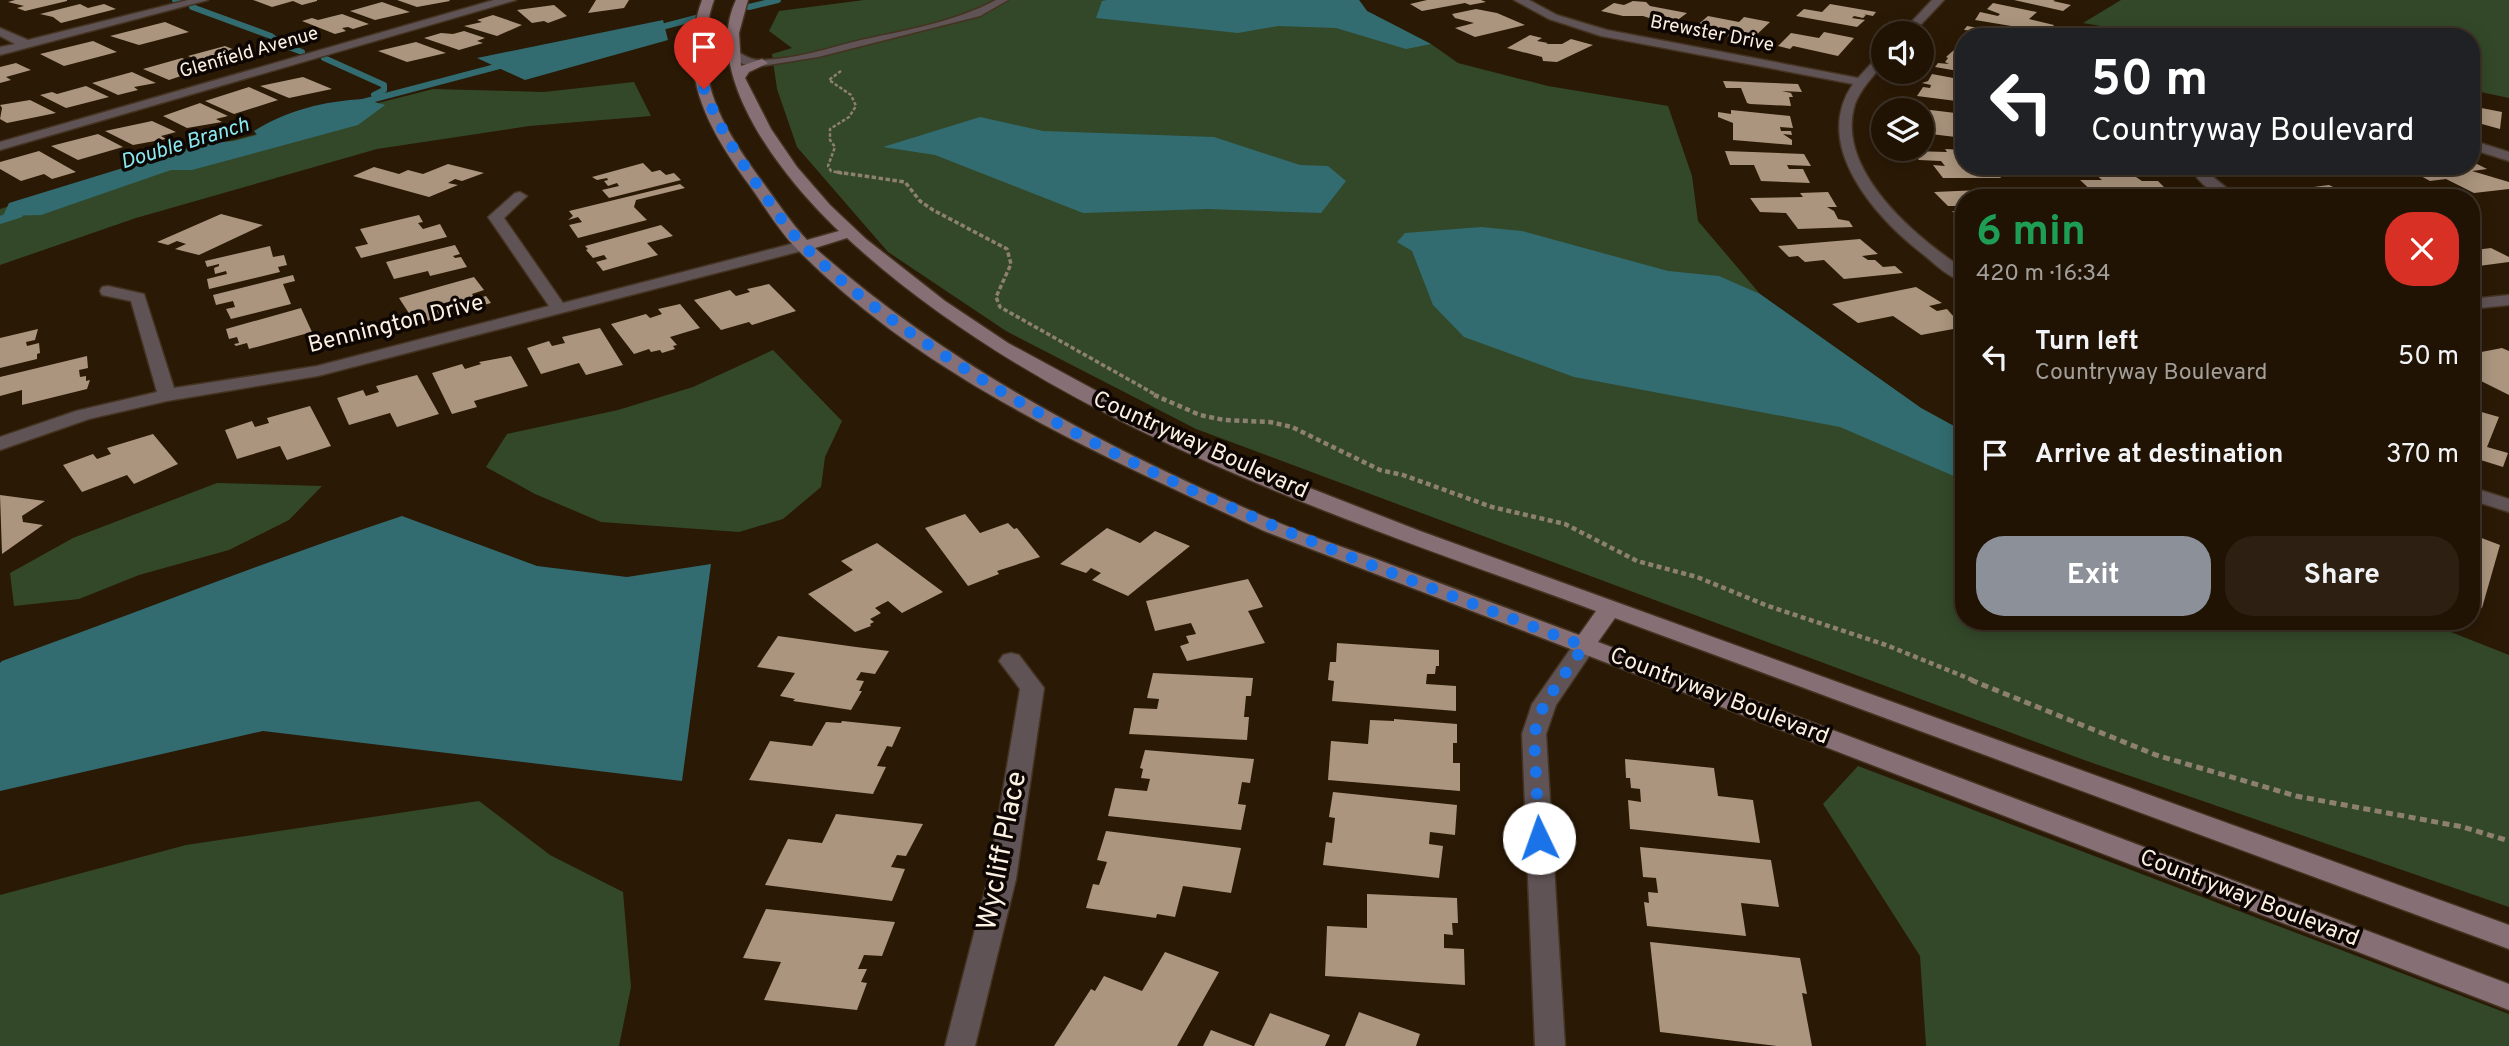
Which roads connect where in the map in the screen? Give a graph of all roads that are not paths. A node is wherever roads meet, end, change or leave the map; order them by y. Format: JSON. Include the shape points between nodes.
{"nodes":[{"id":1,"x":202,"y":0,"type":"edge"},
{"id":2,"x":510,"y":0,"type":"edge"},
{"id":3,"x":708,"y":0,"type":"edge"},
{"id":4,"x":742,"y":0,"type":"edge"},
{"id":5,"x":1003,"y":0,"type":"edge"},
{"id":6,"x":1520,"y":0,"type":"edge"},
{"id":7,"x":1938,"y":0,"type":"edge"},
{"id":8,"x":1918,"y":21,"type":"edge"},
{"id":9,"x":0,"y":32,"type":"edge"},
{"id":10,"x":26,"y":44,"type":"junction"},
{"id":11,"x":0,"y":51,"type":"edge"},
{"id":12,"x":735,"y":54,"type":"junction"},
{"id":13,"x":762,"y":63,"type":"junction"},
{"id":14,"x":1871,"y":71,"type":"edge"},
{"id":15,"x":739,"y":77,"type":"junction"},
{"id":16,"x":1861,"y":82,"type":"junction"},
{"id":17,"x":0,"y":146,"type":"edge"},
{"id":18,"x":2480,"y":147,"type":"edge"},
{"id":19,"x":2509,"y":157,"type":"edge"},
{"id":20,"x":2202,"y":175,"type":"edge"},
{"id":21,"x":2220,"y":189,"type":"edge"},
{"id":22,"x":520,"y":196,"type":"dead end"},
{"id":23,"x":848,"y":233,"type":"junction"},
{"id":24,"x":803,"y":246,"type":"junction"},
{"id":25,"x":1955,"y":270,"type":"edge"},
{"id":26,"x":108,"y":290,"type":"dead end"},
{"id":27,"x":2509,"y":300,"type":"edge"},
{"id":28,"x":2480,"y":303,"type":"edge"},
{"id":29,"x":560,"y":310,"type":"junction"},
{"id":30,"x":167,"y":395,"type":"junction"},
{"id":31,"x":0,"y":444,"type":"edge"},
{"id":32,"x":2480,"y":496,"type":"edge"},
{"id":33,"x":2509,"y":506,"type":"edge"},
{"id":34,"x":1611,"y":607,"type":"junction"},
{"id":35,"x":1584,"y":646,"type":"junction"},
{"id":36,"x":1011,"y":661,"type":"dead end"},
{"id":37,"x":2509,"y":937,"type":"edge"},
{"id":38,"x":2509,"y":997,"type":"edge"},
{"id":39,"x":960,"y":1046,"type":"edge"},
{"id":40,"x":1550,"y":1046,"type":"edge"}],
"edges":[{"from":1,"to":10,"type":"street"},
{"from":2,"to":17,"type":"street","name":"Glenfield Avenue"},
{"from":3,"to":24,"type":"street","name":"Countryway Boulevard","via":[[698,31],[697,71],[717,124],[734,155]]},
{"from":4,"to":12,"type":"street","name":"Countryway Boulevard","via":[[734,28]]},
{"from":5,"to":13,"type":"lane","via":[[977,14],[911,34]]},
{"from":6,"to":16,"type":"street","name":"Brewster Drive","via":[[1553,17],[1605,33]]},
{"from":7,"to":8,"type":"street"},
{"from":9,"to":10,"type":"street"},
{"from":10,"to":11,"type":"street"},
{"from":12,"to":13,"type":"lane","via":[[747,62]]},
{"from":12,"to":15,"type":"street","name":"Countryway Boulevard"},
{"from":13,"to":15,"type":"street","via":[[744,69]]},
{"from":14,"to":16,"type":"street"},
{"from":15,"to":23,"type":"street","name":"Countryway Boulevard","via":[[789,170]]},
{"from":16,"to":25,"type":"street","via":[[1847,110],[1846,142],[1860,178],[1895,222]]},
{"from":18,"to":19,"type":"street"},
{"from":20,"to":21,"type":"street"},
{"from":22,"to":29,"type":"street","via":[[496,216]]},
{"from":23,"to":24,"type":"street"},
{"from":23,"to":34,"type":"street","name":"Countryway Boulevard","via":[[957,318],[1070,386],[1153,427],[1308,495]]},
{"from":24,"to":29,"type":"street","name":"Bennington Drive"},
{"from":24,"to":35,"type":"street","name":"Countryway Boulevard","via":[[863,299],[915,336],[1017,402],[1115,453],[1271,527]]},
{"from":26,"to":30,"type":"street","via":[[138,298]]},
{"from":27,"to":28,"type":"street"},
{"from":29,"to":30,"type":"street","name":"Bennington Drive","via":[[318,370]]},
{"from":30,"to":31,"type":"street","name":"Bennington Drive","via":[[83,415]]},
{"from":32,"to":33,"type":"street"},
{"from":34,"to":35,"type":"street"},
{"from":34,"to":37,"type":"street","name":"Countryway Boulevard"},
{"from":35,"to":38,"type":"street","name":"Countryway Boulevard"},
{"from":35,"to":40,"type":"street","via":[[1544,704],[1534,734]]},
{"from":36,"to":39,"type":"street","name":"Wycliff Place","via":[[1032,688],[1002,879]]}]}
